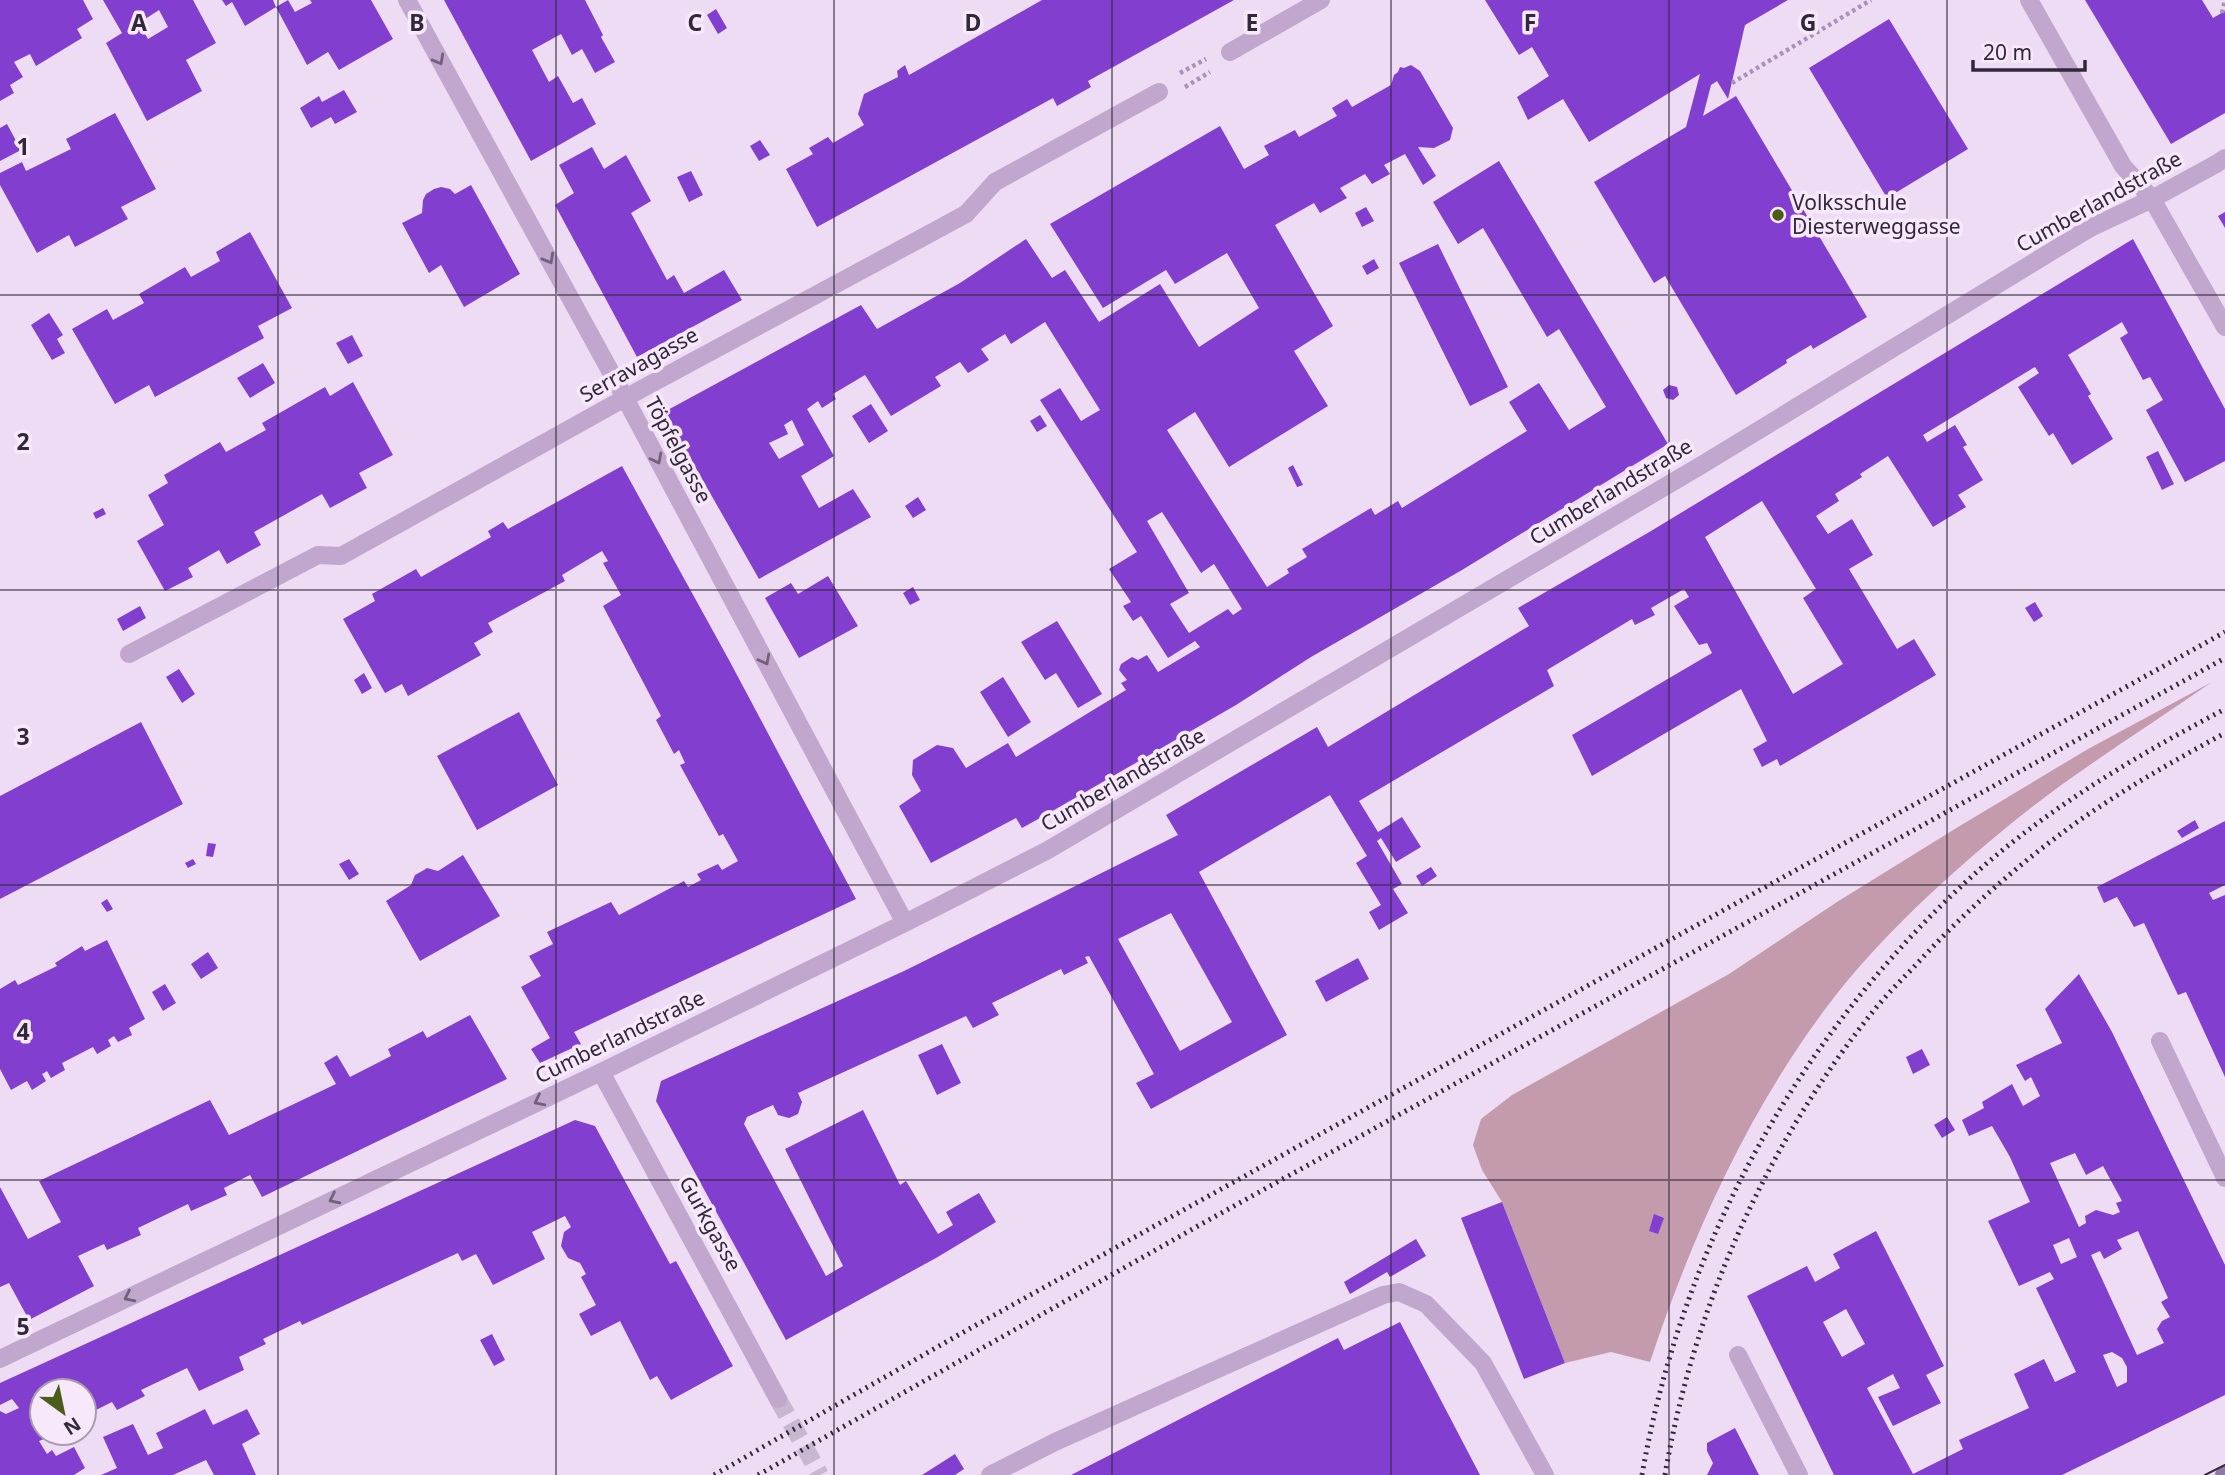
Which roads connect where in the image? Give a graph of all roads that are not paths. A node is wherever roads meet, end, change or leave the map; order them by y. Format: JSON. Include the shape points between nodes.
{"nodes":[{"id":1,"x":407,"y":0,"type":"edge"},
{"id":2,"x":1321,"y":0,"type":"edge"},
{"id":3,"x":2029,"y":0,"type":"edge"},
{"id":4,"x":1230,"y":52,"type":"road end"},
{"id":5,"x":1159,"y":92,"type":"road end"},
{"id":6,"x":2220,"y":161,"type":"edge"},
{"id":7,"x":2152,"y":199,"type":"junction"},
{"id":8,"x":2225,"y":327,"type":"edge"},
{"id":9,"x":625,"y":398,"type":"junction"},
{"id":10,"x":129,"y":654,"type":"dead end"},
{"id":11,"x":905,"y":923,"type":"junction"},
{"id":12,"x":2160,"y":1041,"type":"dead end"},
{"id":13,"x":601,"y":1072,"type":"junction"},
{"id":14,"x":2225,"y":1178,"type":"edge"},
{"id":15,"x":1738,"y":1355,"type":"dead end"},
{"id":16,"x":0,"y":1359,"type":"edge"},
{"id":17,"x":778,"y":1399,"type":"tunnel mouth"},
{"id":18,"x":990,"y":1475,"type":"edge"},
{"id":19,"x":1545,"y":1475,"type":"edge"},
{"id":20,"x":1799,"y":1475,"type":"edge"}],
"edges":[{"from":1,"to":9,"type":"street","name":"Töpfelgasse","one_way":true},
{"from":2,"to":4,"type":"street"},
{"from":3,"to":7,"type":"street","via":[[2123,166]]},
{"from":5,"to":9,"type":"street","name":"Serravagasse","via":[[995,182],[966,214]]},
{"from":6,"to":7,"type":"street","name":"Cumberlandstraße"},
{"from":7,"to":8,"type":"street"},
{"from":7,"to":11,"type":"street","name":"Cumberlandstraße","via":[[2090,228],[1688,473],[1048,850]]},
{"from":9,"to":10,"type":"street","name":"Serravagasse","via":[[341,556],[318,555]]},
{"from":9,"to":11,"type":"street","name":"Töpfelgasse","one_way":true},
{"from":11,"to":13,"type":"street","name":"Cumberlandstraße"},
{"from":12,"to":14,"type":"street"},
{"from":13,"to":16,"type":"street","name":"Cumberlandstraße","one_way":true},
{"from":13,"to":17,"type":"street","name":"Gurkgasse"},
{"from":15,"to":20,"type":"street"},
{"from":18,"to":19,"type":"street","via":[[1358,1306],[1399,1292],[1426,1304],[1483,1363]]}]}
